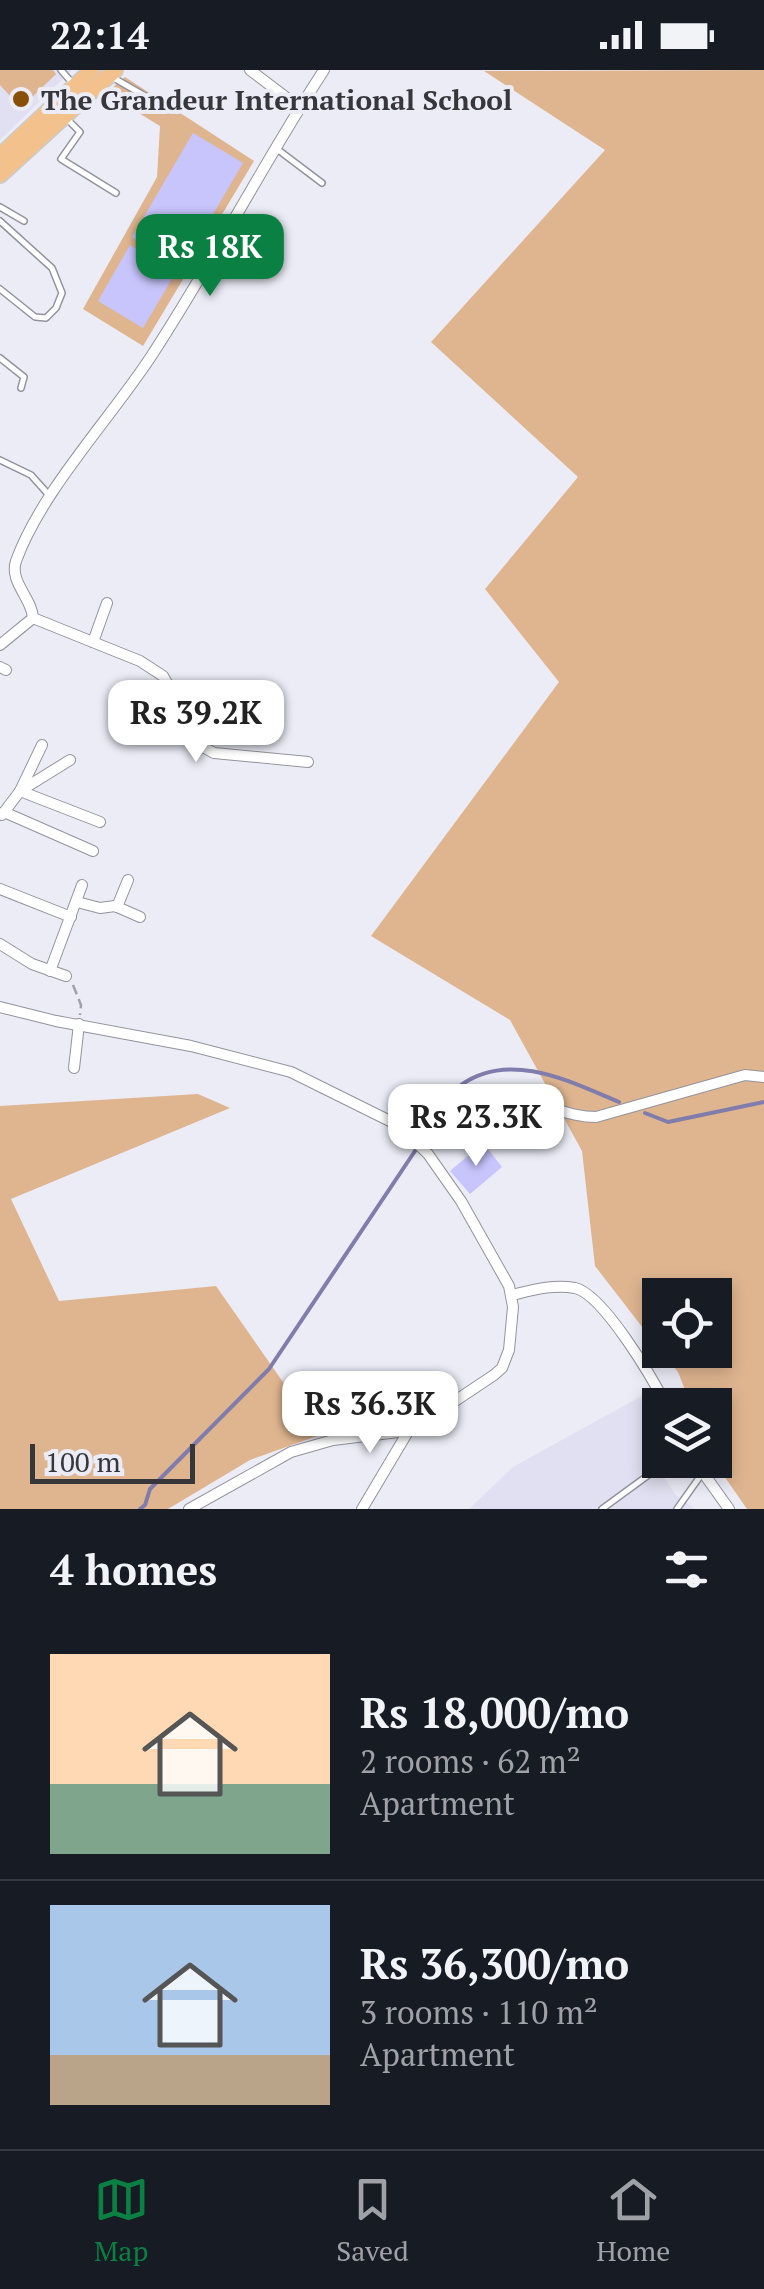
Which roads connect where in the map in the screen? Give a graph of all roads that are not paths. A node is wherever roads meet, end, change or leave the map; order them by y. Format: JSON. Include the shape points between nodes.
{"nodes":[{"id":1,"x":61,"y":70,"type":"edge"},
{"id":2,"x":92,"y":70,"type":"edge"},
{"id":3,"x":250,"y":70,"type":"edge"},
{"id":4,"x":324,"y":70,"type":"edge"},
{"id":5,"x":112,"y":73,"type":"edge"},
{"id":6,"x":75,"y":86,"type":"junction"},
{"id":7,"x":164,"y":107,"type":"dead end"},
{"id":8,"x":300,"y":108,"type":"junction"},
{"id":9,"x":64,"y":117,"type":"junction"},
{"id":10,"x":277,"y":149,"type":"junction"},
{"id":11,"x":0,"y":156,"type":"edge"},
{"id":12,"x":0,"y":175,"type":"edge"},
{"id":13,"x":322,"y":183,"type":"dead end"},
{"id":14,"x":116,"y":193,"type":"dead end"},
{"id":15,"x":0,"y":208,"type":"edge"},
{"id":16,"x":24,"y":221,"type":"dead end"},
{"id":17,"x":0,"y":222,"type":"edge"},
{"id":18,"x":0,"y":289,"type":"edge"},
{"id":19,"x":0,"y":358,"type":"edge"},
{"id":20,"x":22,"y":388,"type":"dead end"},
{"id":21,"x":0,"y":460,"type":"edge"},
{"id":22,"x":50,"y":496,"type":"junction"},
{"id":23,"x":106,"y":603,"type":"dead end"},
{"id":24,"x":33,"y":618,"type":"junction"},
{"id":25,"x":93,"y":642,"type":"junction"},
{"id":26,"x":0,"y":645,"type":"edge"},
{"id":27,"x":42,"y":744,"type":"dead end"},
{"id":28,"x":70,"y":760,"type":"dead end"},
{"id":29,"x":308,"y":762,"type":"dead end"},
{"id":30,"x":20,"y":791,"type":"junction"},
{"id":31,"x":2,"y":815,"type":"edge"},
{"id":32,"x":100,"y":822,"type":"dead end"},
{"id":33,"x":93,"y":851,"type":"dead end"},
{"id":34,"x":128,"y":880,"type":"dead end"},
{"id":35,"x":82,"y":885,"type":"dead end"},
{"id":36,"x":0,"y":889,"type":"edge"},
{"id":37,"x":77,"y":902,"type":"junction"},
{"id":38,"x":116,"y":906,"type":"junction"},
{"id":39,"x":71,"y":917,"type":"junction"},
{"id":40,"x":140,"y":917,"type":"dead end"},
{"id":41,"x":0,"y":944,"type":"edge"},
{"id":42,"x":50,"y":971,"type":"junction"},
{"id":43,"x":66,"y":976,"type":"road end"},
{"id":44,"x":0,"y":1007,"type":"edge"},
{"id":45,"x":79,"y":1024,"type":"junction"},
{"id":46,"x":74,"y":1068,"type":"dead end"},
{"id":47,"x":764,"y":1077,"type":"edge"},
{"id":48,"x":418,"y":1143,"type":"junction"},
{"id":49,"x":512,"y":1295,"type":"junction"},
{"id":50,"x":657,"y":1388,"type":"edge"},
{"id":51,"x":413,"y":1424,"type":"junction"},
{"id":52,"x":644,"y":1478,"type":"edge"},
{"id":53,"x":698,"y":1478,"type":"edge"},
{"id":54,"x":706,"y":1478,"type":"edge"},
{"id":55,"x":726,"y":1508,"type":"edge"},
{"id":56,"x":188,"y":1509,"type":"edge"},
{"id":57,"x":362,"y":1509,"type":"edge"},
{"id":58,"x":602,"y":1509,"type":"edge"},
{"id":59,"x":677,"y":1509,"type":"edge"}],
"edges":[{"from":1,"to":6,"type":"lane"},
{"from":2,"to":6,"type":"main road"},
{"from":3,"to":8,"type":"street"},
{"from":4,"to":8,"type":"street"},
{"from":5,"to":7,"type":"lane"},
{"from":5,"to":9,"type":"main road"},
{"from":6,"to":11,"type":"main road"},
{"from":8,"to":10,"type":"street"},
{"from":9,"to":12,"type":"main road"},
{"from":9,"to":14,"type":"lane","via":[[80,132],[61,158]]},
{"from":10,"to":13,"type":"lane"},
{"from":10,"to":22,"type":"street","via":[[151,356]]},
{"from":15,"to":16,"type":"lane"},
{"from":17,"to":18,"type":"lane","via":[[52,268],[62,293],[46,318],[35,317]]},
{"from":19,"to":20,"type":"lane","via":[[24,377]]},
{"from":21,"to":22,"type":"lane","via":[[36,478]]},
{"from":22,"to":24,"type":"street","via":[[15,563]]},
{"from":23,"to":25,"type":"street"},
{"from":24,"to":25,"type":"street"},
{"from":24,"to":26,"type":"street"},
{"from":25,"to":29,"type":"street","via":[[163,676],[203,746]]},
{"from":27,"to":30,"type":"street"},
{"from":28,"to":30,"type":"street"},
{"from":30,"to":31,"type":"street"},
{"from":30,"to":32,"type":"street"},
{"from":31,"to":33,"type":"street"},
{"from":34,"to":38,"type":"street"},
{"from":35,"to":37,"type":"street"},
{"from":36,"to":39,"type":"street"},
{"from":37,"to":38,"type":"street"},
{"from":37,"to":39,"type":"street"},
{"from":38,"to":40,"type":"street"},
{"from":39,"to":42,"type":"street"},
{"from":41,"to":42,"type":"street"},
{"from":42,"to":43,"type":"street"},
{"from":44,"to":45,"type":"street"},
{"from":45,"to":46,"type":"street"},
{"from":45,"to":48,"type":"street","via":[[291,1072],[398,1125]]},
{"from":47,"to":48,"type":"street","via":[[745,1075],[596,1117],[489,1100],[456,1109]]},
{"from":48,"to":49,"type":"street","via":[[462,1202]]},
{"from":49,"to":50,"type":"street","via":[[550,1286],[591,1296]]},
{"from":49,"to":51,"type":"street","via":[[502,1368]]},
{"from":51,"to":56,"type":"street","via":[[287,1454]]},
{"from":51,"to":57,"type":"street"},
{"from":52,"to":58,"type":"lane"},
{"from":53,"to":59,"type":"lane"},
{"from":54,"to":55,"type":"street"}]}
